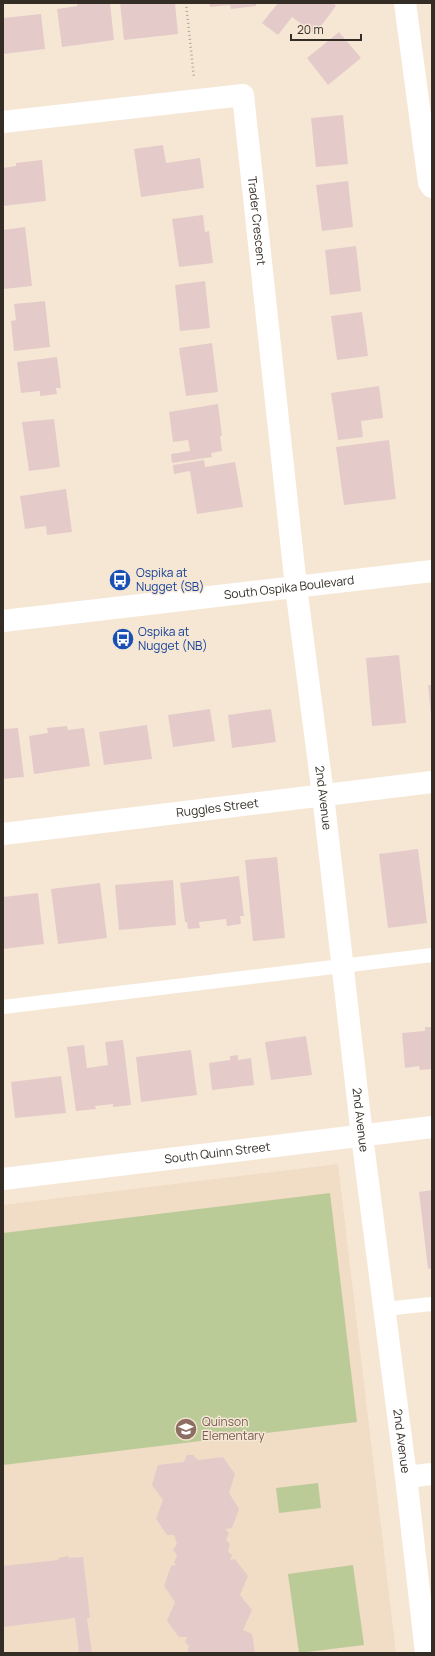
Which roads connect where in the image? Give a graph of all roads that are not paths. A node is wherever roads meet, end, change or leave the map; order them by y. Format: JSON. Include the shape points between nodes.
{"nodes":[{"id":1,"x":405,"y":3,"type":"edge"},
{"id":2,"x":3,"y":122,"type":"edge"},
{"id":3,"x":432,"y":187,"type":"edge"},
{"id":4,"x":432,"y":571,"type":"edge"},
{"id":5,"x":296,"y":587,"type":"junction"},
{"id":6,"x":3,"y":621,"type":"edge"},
{"id":7,"x":432,"y":782,"type":"edge"},
{"id":8,"x":323,"y":795,"type":"junction"},
{"id":9,"x":3,"y":834,"type":"edge"},
{"id":10,"x":432,"y":955,"type":"edge"},
{"id":11,"x":342,"y":966,"type":"junction"},
{"id":12,"x":3,"y":1006,"type":"edge"},
{"id":13,"x":432,"y":1127,"type":"edge"},
{"id":14,"x":362,"y":1136,"type":"junction"},
{"id":15,"x":3,"y":1180,"type":"edge"},
{"id":16,"x":432,"y":1304,"type":"edge"},
{"id":17,"x":384,"y":1309,"type":"junction"},
{"id":18,"x":432,"y":1474,"type":"edge"},
{"id":19,"x":406,"y":1477,"type":"junction"},
{"id":20,"x":428,"y":1649,"type":"edge"}],
"edges":[{"from":1,"to":3,"type":"street","via":[[429,183]]},
{"from":2,"to":5,"type":"street","name":"Trader Crescent","via":[[243,95]]},
{"from":4,"to":5,"type":"street","name":"South Ospika Boulevard"},
{"from":5,"to":6,"type":"street","name":"South Ospika Boulevard"},
{"from":5,"to":8,"type":"street","name":"2nd Avenue"},
{"from":7,"to":8,"type":"street","name":"Ruggles Street"},
{"from":8,"to":9,"type":"street","name":"Ruggles Street"},
{"from":8,"to":11,"type":"street","name":"2nd Avenue"},
{"from":10,"to":11,"type":"lane"},
{"from":11,"to":12,"type":"lane"},
{"from":11,"to":14,"type":"street","name":"2nd Avenue"},
{"from":13,"to":14,"type":"street","name":"South Quinn Street"},
{"from":14,"to":15,"type":"street","name":"South Quinn Street"},
{"from":14,"to":17,"type":"street","name":"2nd Avenue"},
{"from":16,"to":17,"type":"lane"},
{"from":17,"to":19,"type":"street","name":"2nd Avenue"},
{"from":18,"to":19,"type":"street"},
{"from":19,"to":20,"type":"street","name":"2nd Avenue"}]}
